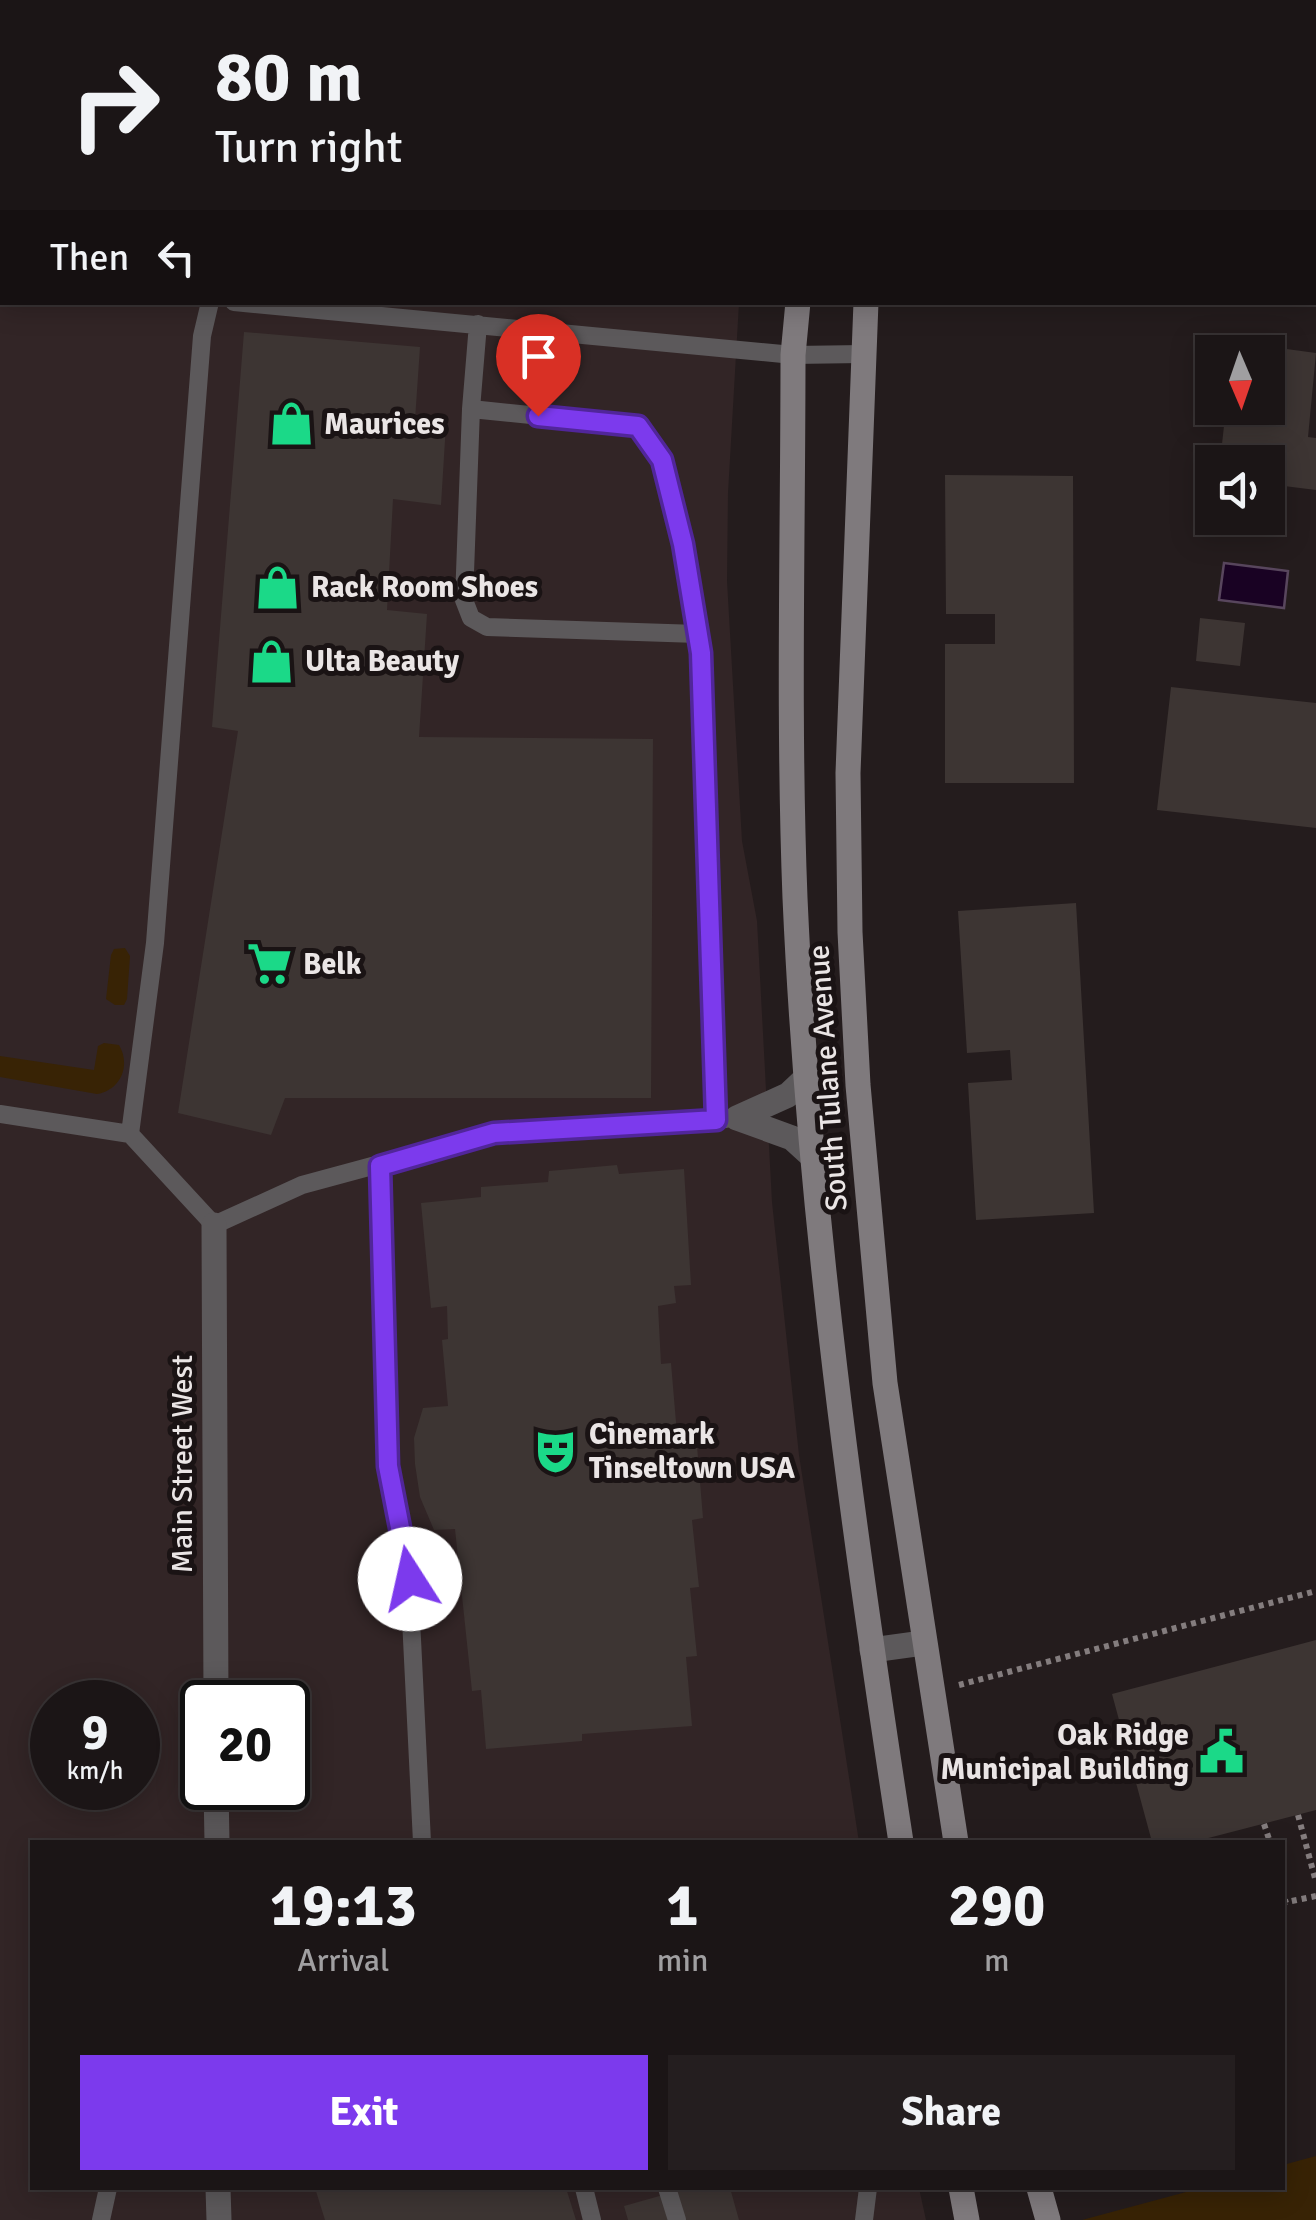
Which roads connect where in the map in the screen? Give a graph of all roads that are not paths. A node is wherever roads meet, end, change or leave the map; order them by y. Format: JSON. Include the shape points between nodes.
{"nodes":[{"id":1,"x":209,"y":305,"type":"edge"},
{"id":2,"x":267,"y":305,"type":"edge"},
{"id":3,"x":798,"y":305,"type":"edge"},
{"id":4,"x":866,"y":305,"type":"edge"},
{"id":5,"x":478,"y":324,"type":"junction"},
{"id":6,"x":863,"y":354,"type":"junction"},
{"id":7,"x":793,"y":355,"type":"junction"},
{"id":8,"x":472,"y":410,"type":"junction"},
{"id":9,"x":698,"y":634,"type":"junction"},
{"id":10,"x":806,"y":1078,"type":"junction"},
{"id":11,"x":0,"y":1114,"type":"edge"},
{"id":12,"x":726,"y":1119,"type":"junction"},
{"id":13,"x":130,"y":1134,"type":"junction"},
{"id":14,"x":814,"y":1158,"type":"junction"},
{"id":15,"x":380,"y":1166,"type":"junction"},
{"id":16,"x":214,"y":1225,"type":"junction"},
{"id":17,"x":923,"y":1643,"type":"junction"},
{"id":18,"x":872,"y":1650,"type":"junction"},
{"id":19,"x":216,"y":1680,"type":"edge"},
{"id":20,"x":216,"y":1810,"type":"edge"},
{"id":21,"x":216,"y":1840,"type":"edge"},
{"id":22,"x":422,"y":1840,"type":"edge"},
{"id":23,"x":901,"y":1840,"type":"edge"},
{"id":24,"x":956,"y":1840,"type":"edge"},
{"id":25,"x":108,"y":2190,"type":"edge"},
{"id":26,"x":218,"y":2190,"type":"edge"},
{"id":27,"x":584,"y":2190,"type":"edge"},
{"id":28,"x":668,"y":2190,"type":"edge"},
{"id":29,"x":868,"y":2190,"type":"edge"},
{"id":30,"x":961,"y":2190,"type":"edge"},
{"id":31,"x":101,"y":2220,"type":"edge"},
{"id":32,"x":219,"y":2220,"type":"edge"},
{"id":33,"x":592,"y":2220,"type":"edge"},
{"id":34,"x":676,"y":2220,"type":"edge"},
{"id":35,"x":864,"y":2220,"type":"edge"},
{"id":36,"x":967,"y":2220,"type":"edge"}],
"edges":[{"from":1,"to":13,"type":"lane","via":[[155,943]]},
{"from":2,"to":5,"type":"lane"},
{"from":3,"to":7,"type":"main road","name":"South Tulane Avenue"},
{"from":4,"to":6,"type":"main road","name":"South Tulane Avenue"},
{"from":5,"to":7,"type":"lane"},
{"from":5,"to":8,"type":"lane"},
{"from":6,"to":7,"type":"lane"},
{"from":6,"to":17,"type":"main road","name":"South Tulane Avenue","via":[[848,774],[850,932],[885,1382]]},
{"from":7,"to":10,"type":"main road","name":"South Tulane Avenue","via":[[792,755]]},
{"from":8,"to":9,"type":"lane","via":[[638,426],[662,460]]},
{"from":8,"to":9,"type":"lane","via":[[464,600],[471,618],[487,627]]},
{"from":9,"to":12,"type":"lane"},
{"from":10,"to":12,"type":"street","via":[[788,1095]]},
{"from":10,"to":14,"type":"main road","name":"South Tulane Avenue"},
{"from":11,"to":13,"type":"lane"},
{"from":12,"to":14,"type":"street","via":[[792,1138]]},
{"from":12,"to":15,"type":"lane","via":[[494,1133]]},
{"from":13,"to":16,"type":"lane"},
{"from":14,"to":18,"type":"main road","name":"South Tulane Avenue"},
{"from":15,"to":16,"type":"lane","via":[[302,1185]]},
{"from":15,"to":22,"type":"lane","via":[[388,1466],[408,1558]]},
{"from":16,"to":19,"type":"street","name":"Main Street West"},
{"from":17,"to":18,"type":"street"},
{"from":17,"to":24,"type":"main road","name":"South Tulane Avenue"},
{"from":18,"to":23,"type":"main road","name":"South Tulane Avenue"},
{"from":20,"to":21,"type":"street"},
{"from":25,"to":31,"type":"lane"},
{"from":26,"to":32,"type":"street"},
{"from":27,"to":33,"type":"lane"},
{"from":28,"to":34,"type":"lane"},
{"from":29,"to":35,"type":"lane"},
{"from":30,"to":36,"type":"main road"}]}
